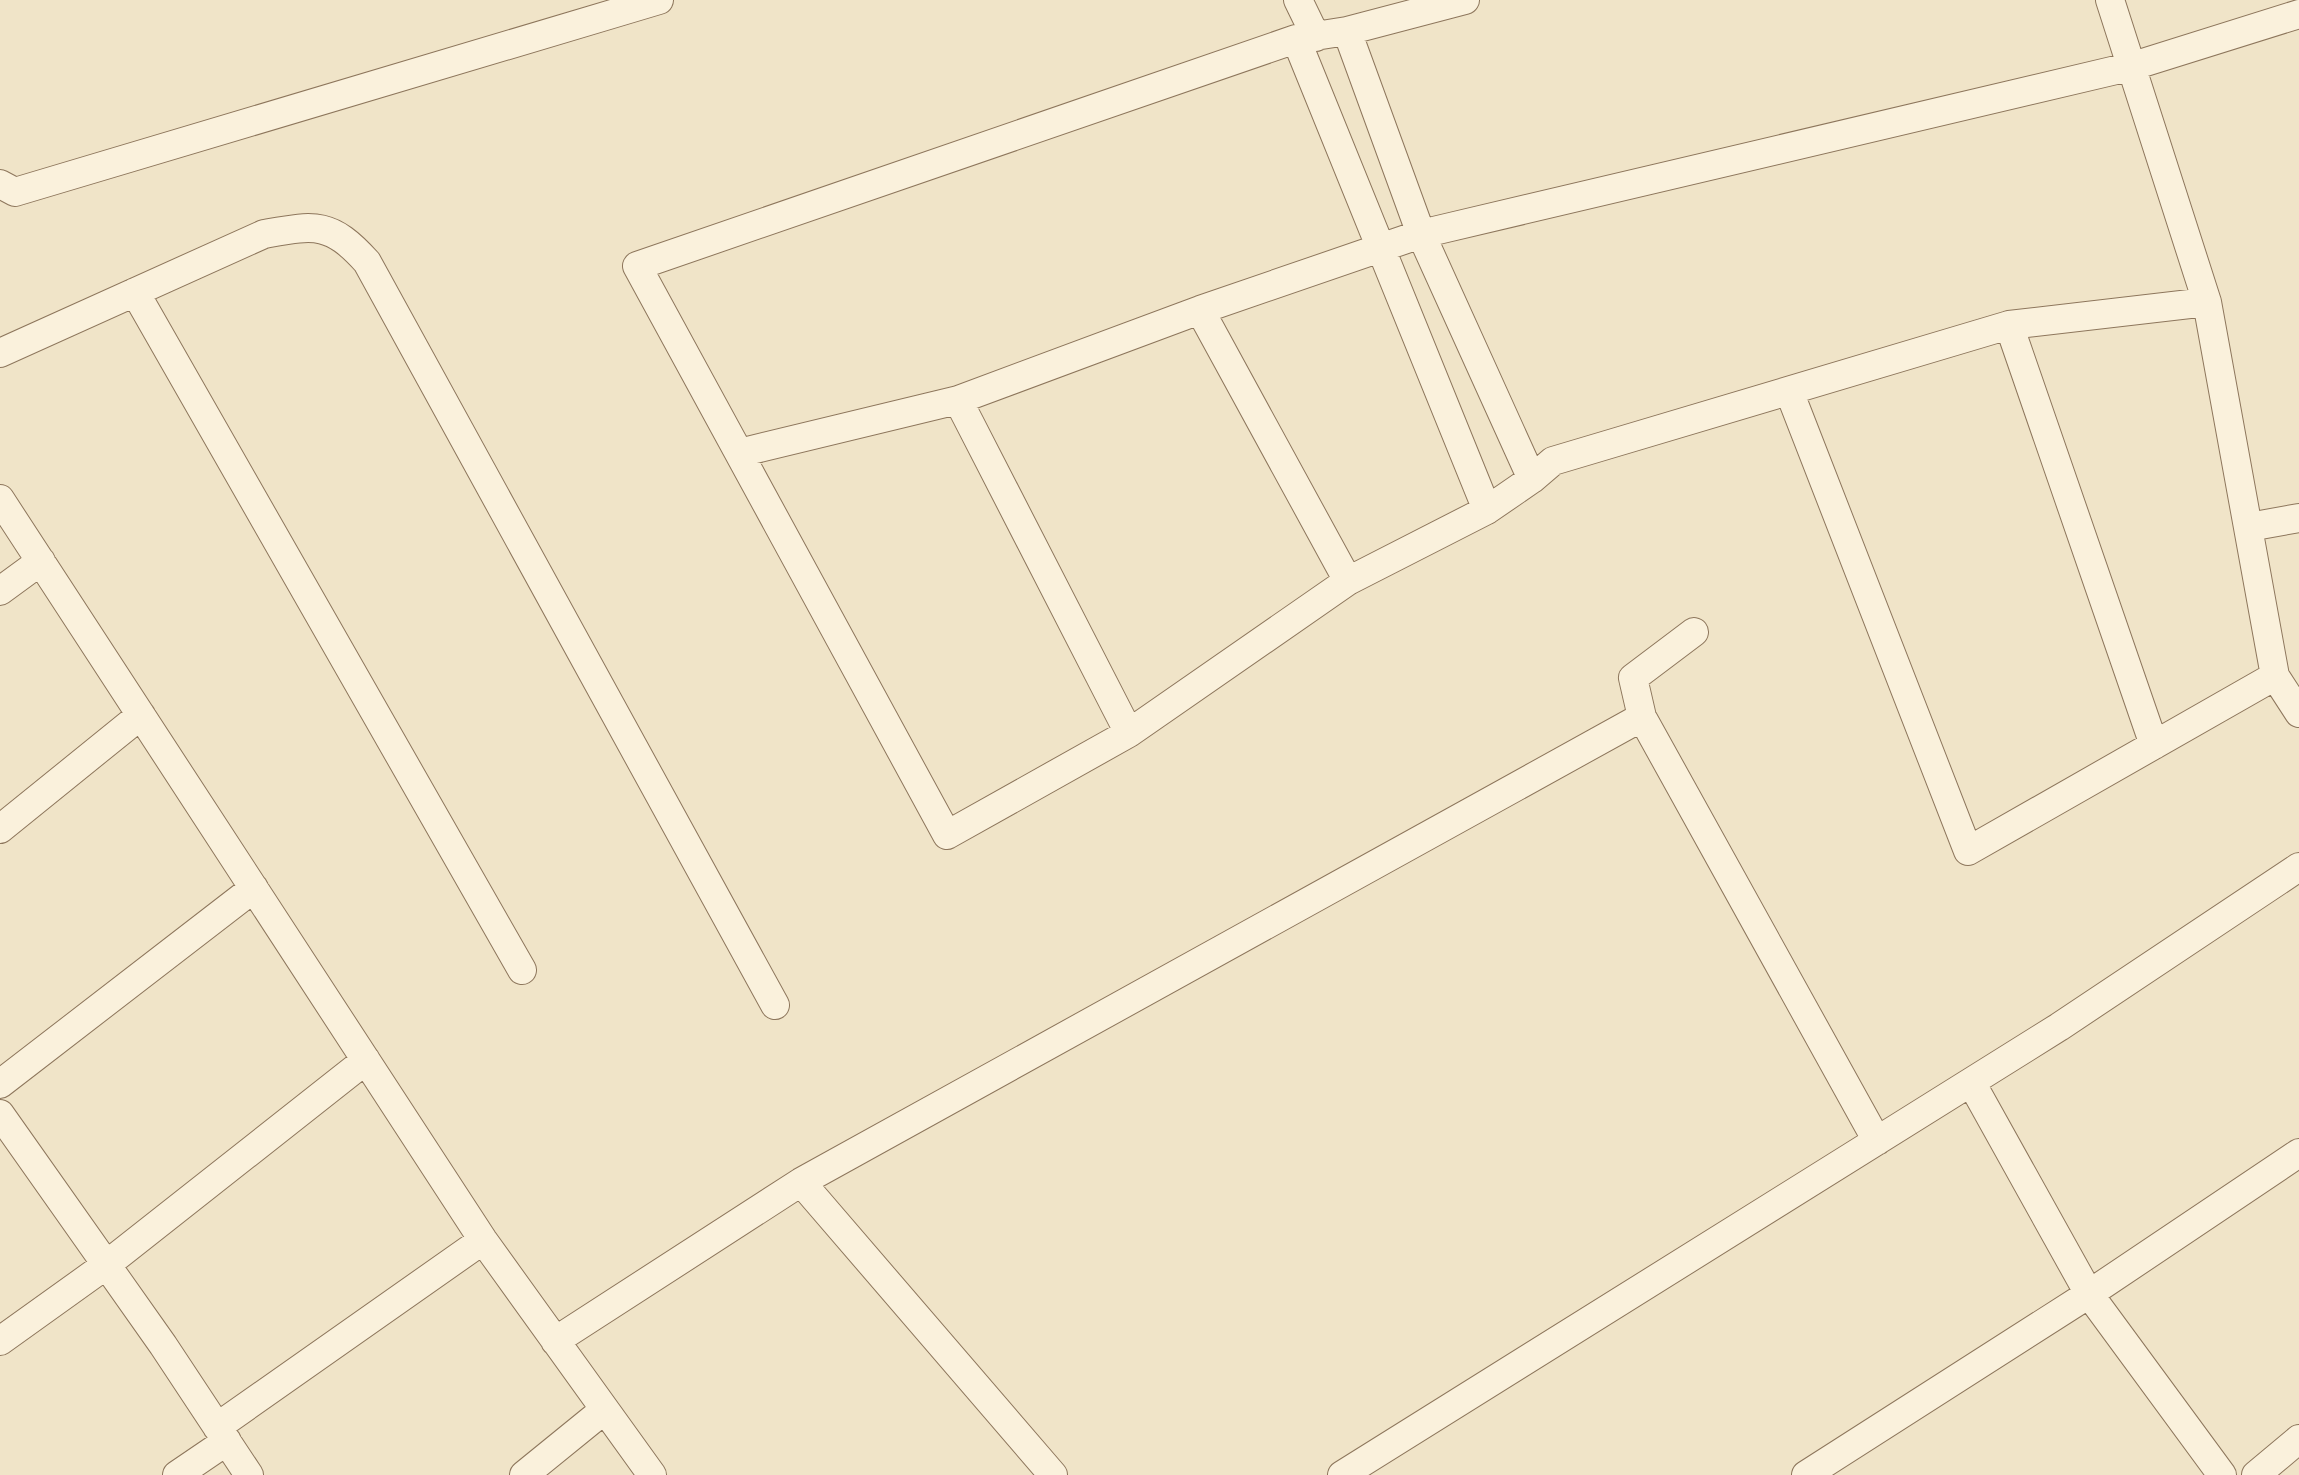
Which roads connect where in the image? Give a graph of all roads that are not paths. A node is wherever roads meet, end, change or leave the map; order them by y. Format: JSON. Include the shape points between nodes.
{"nodes":[{"id":1,"x":659,"y":0,"type":"edge"},
{"id":2,"x":1298,"y":0,"type":"edge"},
{"id":3,"x":1465,"y":0,"type":"edge"},
{"id":4,"x":2110,"y":0,"type":"edge"},
{"id":5,"x":2299,"y":14,"type":"edge"},
{"id":6,"x":1347,"y":31,"type":"junction"},
{"id":7,"x":1306,"y":38,"type":"junction"},
{"id":8,"x":2133,"y":66,"type":"junction"},
{"id":9,"x":0,"y":184,"type":"edge"},
{"id":10,"x":1421,"y":234,"type":"junction"},
{"id":11,"x":1381,"y":249,"type":"junction"},
{"id":12,"x":135,"y":292,"type":"junction"},
{"id":13,"x":2207,"y":302,"type":"junction"},
{"id":14,"x":1200,"y":310,"type":"junction"},
{"id":15,"x":2009,"y":325,"type":"junction"},
{"id":16,"x":0,"y":353,"type":"edge"},
{"id":17,"x":1789,"y":392,"type":"junction"},
{"id":18,"x":958,"y":400,"type":"junction"},
{"id":19,"x":739,"y":454,"type":"junction"},
{"id":20,"x":1532,"y":479,"type":"junction"},
{"id":21,"x":0,"y":498,"type":"edge"},
{"id":22,"x":1487,"y":510,"type":"junction"},
{"id":23,"x":2299,"y":518,"type":"edge"},
{"id":24,"x":2249,"y":527,"type":"junction"},
{"id":25,"x":41,"y":561,"type":"junction"},
{"id":26,"x":1348,"y":581,"type":"junction"},
{"id":27,"x":0,"y":591,"type":"edge"},
{"id":28,"x":1694,"y":632,"type":"dead end"},
{"id":29,"x":2275,"y":676,"type":"junction"},
{"id":30,"x":2299,"y":713,"type":"edge"},
{"id":31,"x":142,"y":715,"type":"junction"},
{"id":32,"x":1642,"y":717,"type":"junction"},
{"id":33,"x":1129,"y":733,"type":"junction"},
{"id":34,"x":2154,"y":745,"type":"junction"},
{"id":35,"x":0,"y":829,"type":"edge"},
{"id":36,"x":2299,"y":867,"type":"edge"},
{"id":37,"x":254,"y":888,"type":"junction"},
{"id":38,"x":522,"y":970,"type":"dead end"},
{"id":39,"x":775,"y":1005,"type":"dead end"},
{"id":40,"x":366,"y":1060,"type":"junction"},
{"id":41,"x":1971,"y":1082,"type":"junction"},
{"id":42,"x":0,"y":1084,"type":"edge"},
{"id":43,"x":0,"y":1114,"type":"edge"},
{"id":44,"x":1877,"y":1141,"type":"junction"},
{"id":45,"x":2299,"y":1152,"type":"edge"},
{"id":46,"x":801,"y":1182,"type":"junction"},
{"id":47,"x":483,"y":1240,"type":"junction"},
{"id":48,"x":106,"y":1265,"type":"junction"},
{"id":49,"x":2089,"y":1294,"type":"junction"},
{"id":50,"x":0,"y":1341,"type":"edge"},
{"id":51,"x":555,"y":1341,"type":"junction"},
{"id":52,"x":604,"y":1410,"type":"junction"},
{"id":53,"x":222,"y":1434,"type":"junction"},
{"id":54,"x":2299,"y":1439,"type":"edge"},
{"id":55,"x":177,"y":1475,"type":"edge"},
{"id":56,"x":250,"y":1475,"type":"edge"},
{"id":57,"x":524,"y":1475,"type":"edge"},
{"id":58,"x":652,"y":1475,"type":"edge"},
{"id":59,"x":1053,"y":1475,"type":"edge"},
{"id":60,"x":1342,"y":1475,"type":"edge"},
{"id":61,"x":1806,"y":1475,"type":"edge"},
{"id":62,"x":2222,"y":1475,"type":"edge"},
{"id":63,"x":2256,"y":1475,"type":"edge"}],
"edges":[{"from":1,"to":9,"type":"street","via":[[15,192]]},
{"from":2,"to":7,"type":"street"},
{"from":3,"to":6,"type":"street"},
{"from":4,"to":8,"type":"street"},
{"from":5,"to":8,"type":"street"},
{"from":6,"to":7,"type":"street"},
{"from":6,"to":10,"type":"street"},
{"from":7,"to":11,"type":"street"},
{"from":7,"to":19,"type":"street","via":[[637,266]]},
{"from":8,"to":10,"type":"street"},
{"from":8,"to":13,"type":"street"},
{"from":10,"to":11,"type":"street"},
{"from":10,"to":20,"type":"street"},
{"from":11,"to":14,"type":"street"},
{"from":11,"to":22,"type":"street"},
{"from":12,"to":16,"type":"street"},
{"from":12,"to":38,"type":"street"},
{"from":12,"to":39,"type":"street","via":[[264,234],[318,227],[334,232],[356,249],[372,270]]},
{"from":13,"to":15,"type":"street"},
{"from":13,"to":24,"type":"street"},
{"from":14,"to":18,"type":"street"},
{"from":14,"to":26,"type":"street"},
{"from":15,"to":17,"type":"street"},
{"from":15,"to":34,"type":"street"},
{"from":17,"to":20,"type":"street","via":[[1554,461]]},
{"from":17,"to":34,"type":"street","via":[[1968,850]]},
{"from":18,"to":19,"type":"street"},
{"from":18,"to":33,"type":"street"},
{"from":19,"to":33,"type":"street","via":[[947,835]]},
{"from":20,"to":22,"type":"street"},
{"from":21,"to":25,"type":"street"},
{"from":22,"to":26,"type":"street"},
{"from":23,"to":24,"type":"street"},
{"from":24,"to":29,"type":"street"},
{"from":25,"to":27,"type":"street"},
{"from":25,"to":31,"type":"street"},
{"from":26,"to":33,"type":"street"},
{"from":28,"to":32,"type":"street","via":[[1633,678]]},
{"from":29,"to":30,"type":"street"},
{"from":29,"to":34,"type":"street"},
{"from":31,"to":35,"type":"street"},
{"from":31,"to":37,"type":"street"},
{"from":32,"to":44,"type":"street"},
{"from":32,"to":46,"type":"street"},
{"from":36,"to":41,"type":"street"},
{"from":37,"to":40,"type":"street"},
{"from":37,"to":42,"type":"street"},
{"from":40,"to":47,"type":"street"},
{"from":40,"to":48,"type":"street"},
{"from":41,"to":44,"type":"street"},
{"from":41,"to":49,"type":"street"},
{"from":43,"to":48,"type":"street"},
{"from":44,"to":60,"type":"street"},
{"from":45,"to":49,"type":"street"},
{"from":46,"to":51,"type":"street"},
{"from":46,"to":59,"type":"street"},
{"from":47,"to":51,"type":"street"},
{"from":47,"to":53,"type":"street"},
{"from":48,"to":50,"type":"street"},
{"from":48,"to":53,"type":"street"},
{"from":49,"to":61,"type":"street"},
{"from":49,"to":62,"type":"street"},
{"from":51,"to":52,"type":"street"},
{"from":52,"to":57,"type":"street"},
{"from":52,"to":58,"type":"street"},
{"from":53,"to":55,"type":"street"},
{"from":53,"to":56,"type":"street"},
{"from":54,"to":63,"type":"street"}]}
